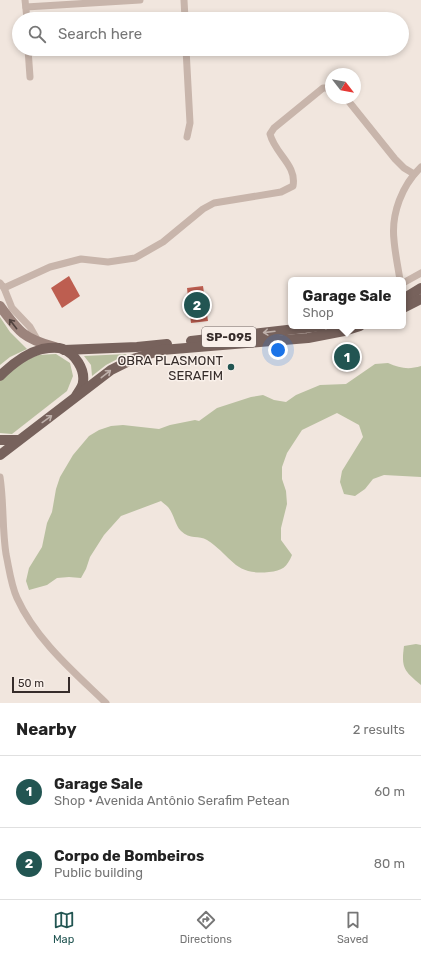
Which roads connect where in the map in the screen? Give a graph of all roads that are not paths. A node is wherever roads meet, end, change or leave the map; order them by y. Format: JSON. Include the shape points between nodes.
{"nodes":[{"id":1,"x":140,"y":0,"type":"edge"},
{"id":2,"x":184,"y":0,"type":"edge"},
{"id":3,"x":26,"y":4,"type":"edge"},
{"id":4,"x":185,"y":12,"type":"edge"},
{"id":5,"x":28,"y":56,"type":"edge"},
{"id":6,"x":186,"y":56,"type":"edge"},
{"id":7,"x":30,"y":77,"type":"dead end"},
{"id":8,"x":325,"y":88,"type":"edge"},
{"id":9,"x":351,"y":104,"type":"edge"},
{"id":10,"x":187,"y":138,"type":"dead end"},
{"id":11,"x":421,"y":167,"type":"edge"},
{"id":12,"x":414,"y":174,"type":"junction"},
{"id":13,"x":421,"y":273,"type":"edge"},
{"id":14,"x":399,"y":277,"type":"edge"},
{"id":15,"x":406,"y":281,"type":"edge"},
{"id":16,"x":2,"y":286,"type":"edge"},
{"id":17,"x":421,"y":288,"type":"edge"},
{"id":18,"x":406,"y":297,"type":"edge"},
{"id":19,"x":421,"y":299,"type":"edge"},
{"id":20,"x":0,"y":306,"type":"edge"},
{"id":21,"x":406,"y":306,"type":"edge"},
{"id":22,"x":296,"y":329,"type":"edge"},
{"id":23,"x":350,"y":329,"type":"edge"},
{"id":24,"x":38,"y":343,"type":"junction"},
{"id":25,"x":60,"y":348,"type":"junction"},
{"id":26,"x":0,"y":376,"type":"edge"},
{"id":27,"x":75,"y":398,"type":"junction"},
{"id":28,"x":0,"y":440,"type":"edge"},
{"id":29,"x":18,"y":440,"type":"junction"},
{"id":30,"x":0,"y":455,"type":"edge"},
{"id":31,"x":0,"y":477,"type":"edge"},
{"id":32,"x":106,"y":703,"type":"edge"}],
"edges":[{"from":1,"to":3,"type":"street"},
{"from":2,"to":4,"type":"street"},
{"from":5,"to":7,"type":"street"},
{"from":6,"to":10,"type":"street","via":[[190,124]]},
{"from":8,"to":16,"type":"street","via":[[274,128],[270,134],[273,144],[292,169],[293,186],[281,192],[214,203],[163,242],[135,258],[108,262],[81,259],[50,267]]},
{"from":9,"to":12,"type":"street","via":[[395,160]]},
{"from":11,"to":12,"type":"street"},
{"from":12,"to":14,"type":"street","via":[[404,187],[393,226]]},
{"from":13,"to":15,"type":"street"},
{"from":16,"to":24,"type":"street","via":[[12,308],[30,327]]},
{"from":17,"to":18,"type":"main road"},
{"from":19,"to":21,"type":"main road"},
{"from":24,"to":20,"type":"main road","one_way":true,"via":[[20,332]]},
{"from":22,"to":25,"type":"main road","number":"SP-095","one_way":true,"via":[[137,347]]},
{"from":27,"to":23,"type":"main road","number":"SP-095","one_way":true,"via":[[111,370],[133,359],[162,350],[308,338]]},
{"from":24,"to":25,"type":"main road"},
{"from":25,"to":26,"type":"main road","number":"SP-095","via":[[41,350],[23,358]]},
{"from":25,"to":27,"type":"main road","via":[[80,363],[83,382]]},
{"from":29,"to":27,"type":"main road","number":"SP-095","one_way":true},
{"from":28,"to":29,"type":"main road"},
{"from":29,"to":30,"type":"main road","number":"SP-095"},
{"from":31,"to":32,"type":"street","via":[[6,552],[17,598],[48,645]]}]}
